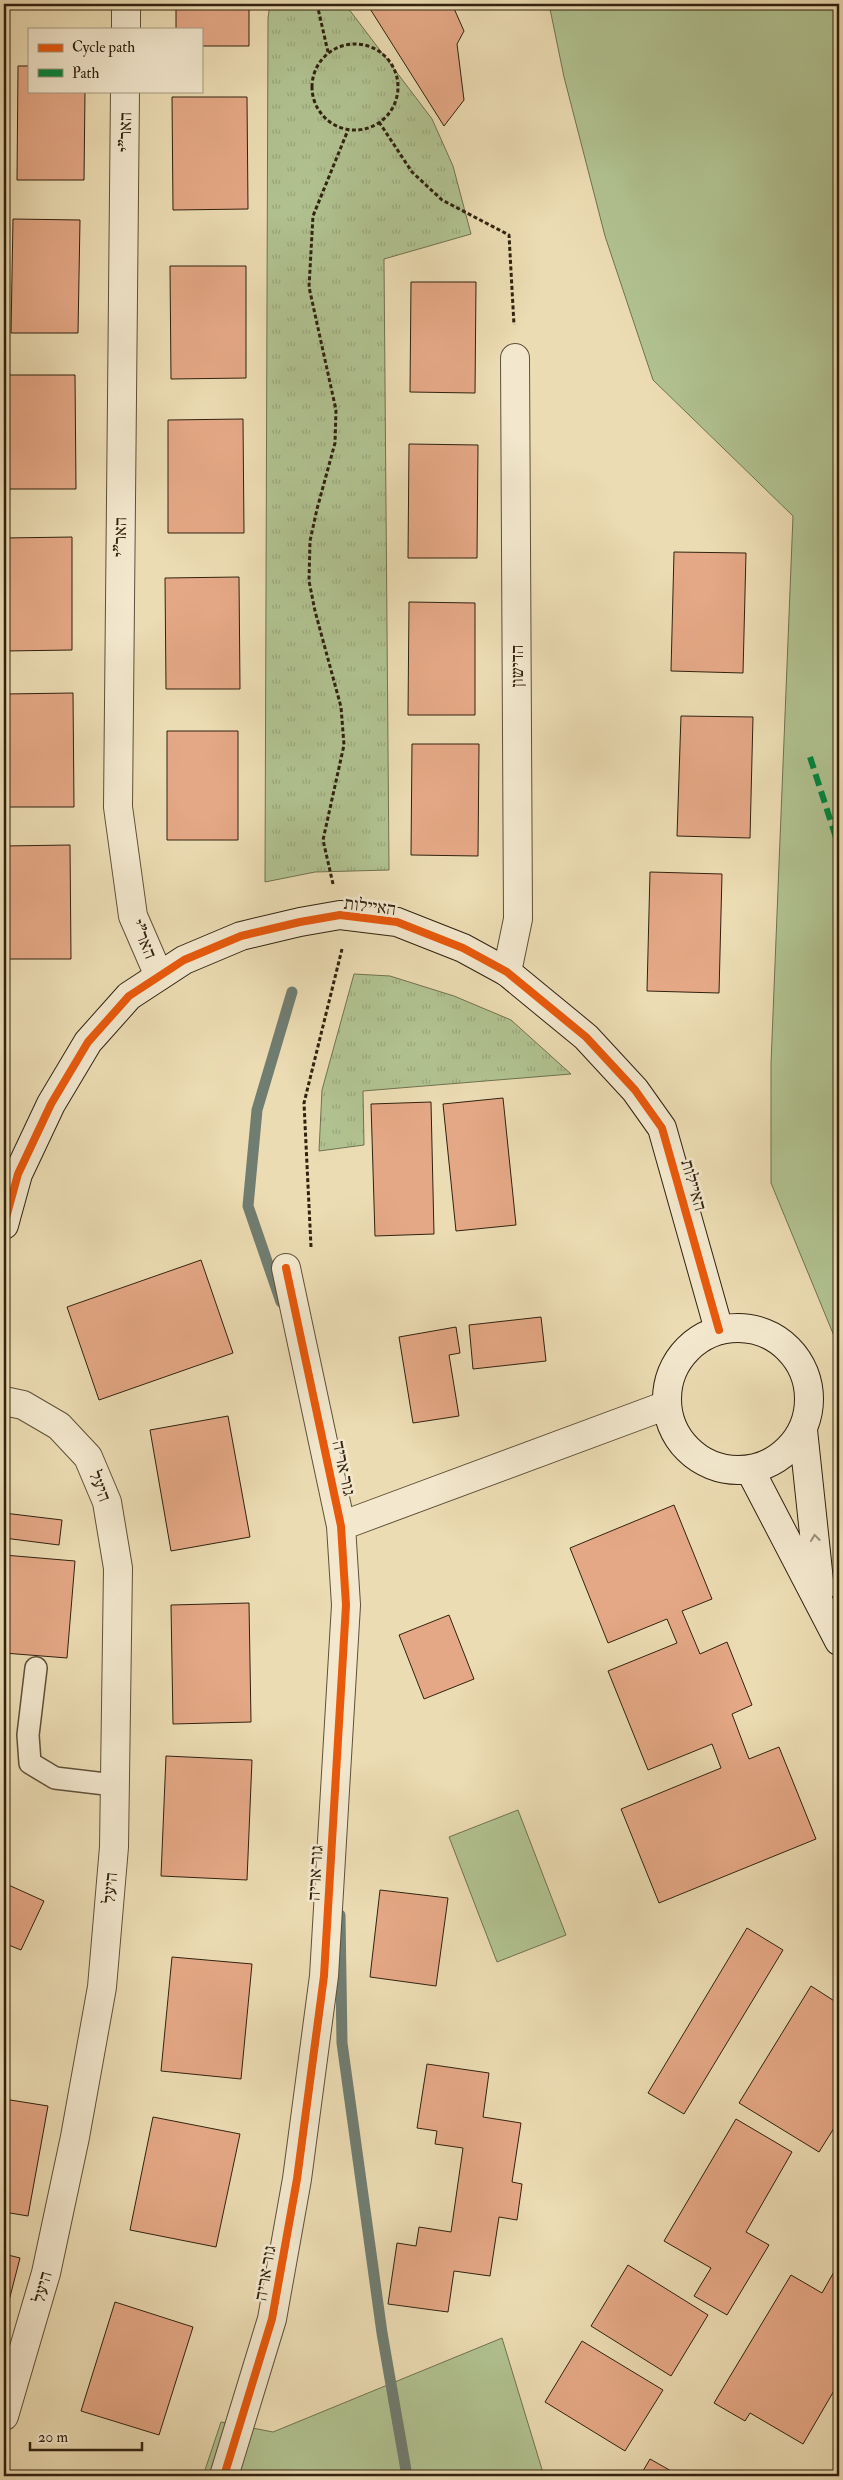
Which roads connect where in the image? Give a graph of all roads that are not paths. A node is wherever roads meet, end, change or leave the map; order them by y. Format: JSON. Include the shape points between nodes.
{"nodes":[{"id":1,"x":126,"y":4,"type":"edge"},
{"id":2,"x":126,"y":28,"type":"edge"},
{"id":3,"x":125,"y":92,"type":"edge"},
{"id":4,"x":515,"y":358,"type":"road end"},
{"id":5,"x":507,"y":972,"type":"junction"},
{"id":6,"x":159,"y":976,"type":"junction"},
{"id":7,"x":4,"y":1225,"type":"edge"},
{"id":8,"x":286,"y":1268,"type":"road end"},
{"id":9,"x":719,"y":1330,"type":"junction"},
{"id":10,"x":4,"y":1401,"type":"edge"},
{"id":11,"x":667,"y":1404,"type":"junction"},
{"id":12,"x":803,"y":1430,"type":"junction"},
{"id":13,"x":750,"y":1470,"type":"junction"},
{"id":14,"x":341,"y":1526,"type":"junction"},
{"id":15,"x":822,"y":1604,"type":"junction"},
{"id":16,"x":839,"y":1641,"type":"edge"},
{"id":17,"x":36,"y":1668,"type":"dead end"},
{"id":18,"x":114,"y":1785,"type":"junction"},
{"id":19,"x":4,"y":2416,"type":"edge"},
{"id":20,"x":224,"y":2476,"type":"edge"}],
"edges":[{"from":1,"to":2,"type":"street"},
{"from":3,"to":6,"type":"street","name":"האר\"י","via":[[118,807],[133,916]]},
{"from":4,"to":5,"type":"street","name":"הדישון","via":[[518,919]]},
{"from":5,"to":6,"type":"street","name":"האיילות","via":[[463,948],[397,922],[345,916],[300,922],[241,936],[184,960]]},
{"from":5,"to":9,"type":"street","name":"האיילות","via":[[586,1037],[635,1090],[662,1128]]},
{"from":6,"to":7,"type":"street","name":"האיילות","via":[[129,996],[88,1042],[51,1104],[18,1174]]},
{"from":8,"to":14,"type":"street","name":"גור אריה"},
{"from":9,"to":11,"type":"street","via":[[697,1341],[680,1358],[669,1380]]},
{"from":9,"to":12,"type":"street","via":[[743,1328],[767,1333],[786,1345],[800,1363],[809,1385],[810,1408]]},
{"from":10,"to":18,"type":"street","name":"היעל","via":[[23,1404],[59,1426],[88,1457],[108,1502],[118,1568]]},
{"from":11,"to":13,"type":"street","via":[[673,1428],[686,1448],[706,1463],[727,1470]]},
{"from":11,"to":14,"type":"street","name":"גור אריה"},
{"from":12,"to":13,"type":"street","via":[[790,1449],[772,1462]]},
{"from":15,"to":12,"type":"street","one_way":true},
{"from":13,"to":15,"type":"street"},
{"from":14,"to":20,"type":"street","name":"גור אריה","via":[[346,1605],[324,1976],[297,2179],[272,2319]]},
{"from":15,"to":16,"type":"street"},
{"from":17,"to":18,"type":"lane","via":[[28,1734],[30,1763],[55,1778]]},
{"from":18,"to":19,"type":"street","name":"היעל","via":[[114,1847],[102,1987],[46,2273]]}]}
